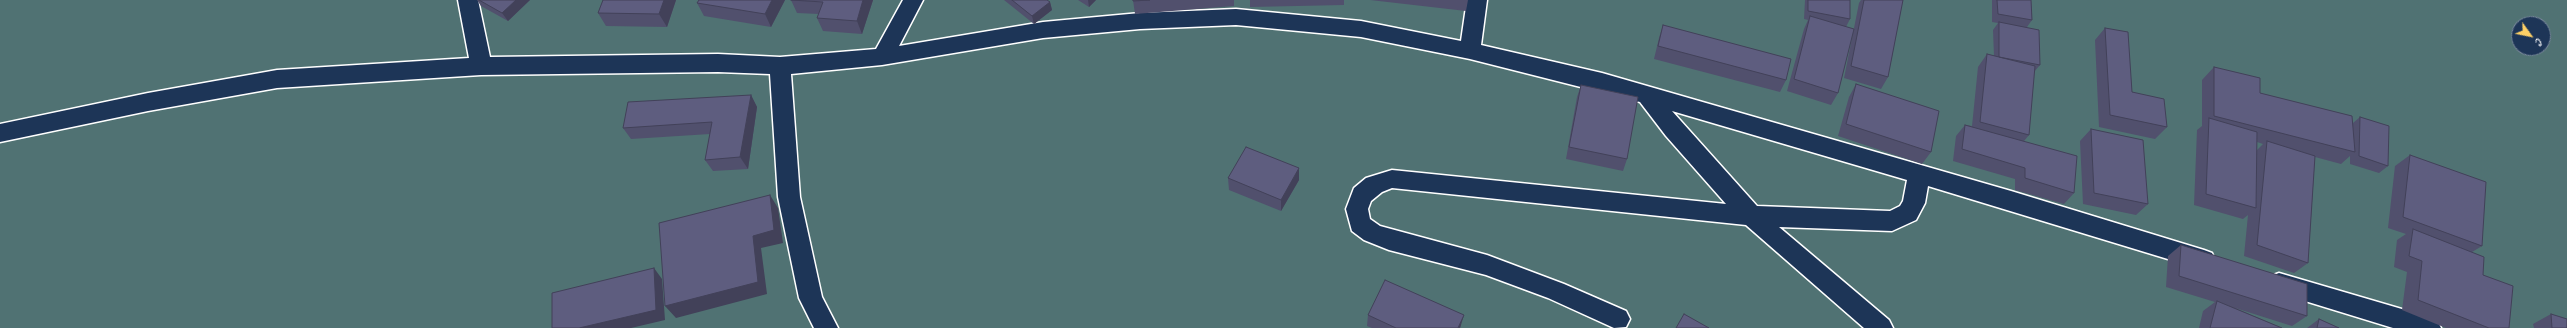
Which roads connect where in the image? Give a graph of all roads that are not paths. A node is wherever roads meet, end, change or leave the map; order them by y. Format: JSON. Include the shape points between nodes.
{"nodes":[{"id":1,"x":468,"y":0,"type":"edge"},
{"id":2,"x":913,"y":0,"type":"edge"},
{"id":3,"x":1477,"y":0,"type":"edge"},
{"id":4,"x":1470,"y":51,"type":"junction"},
{"id":5,"x":882,"y":57,"type":"junction"},
{"id":6,"x":481,"y":66,"type":"junction"},
{"id":7,"x":780,"y":66,"type":"junction"},
{"id":8,"x":1647,"y":95,"type":"junction"},
{"id":9,"x":0,"y":134,"type":"edge"},
{"id":10,"x":1919,"y":174,"type":"junction"},
{"id":11,"x":1751,"y":216,"type":"junction"},
{"id":12,"x":2222,"y":265,"type":"edge"},
{"id":13,"x":2260,"y":277,"type":"edge"},
{"id":14,"x":1618,"y":319,"type":"dead end"},
{"id":15,"x":826,"y":328,"type":"edge"},
{"id":16,"x":1881,"y":328,"type":"edge"},
{"id":17,"x":2429,"y":328,"type":"edge"}],
"edges":[{"from":1,"to":6,"type":"street"},
{"from":2,"to":5,"type":"street"},
{"from":3,"to":4,"type":"street"},
{"from":4,"to":5,"type":"street","via":[[1361,29],[1236,18],[1140,21],[1043,30]]},
{"from":4,"to":8,"type":"street"},
{"from":5,"to":7,"type":"street"},
{"from":6,"to":7,"type":"street"},
{"from":6,"to":9,"type":"street","via":[[276,79],[148,102]]},
{"from":7,"to":15,"type":"street","via":[[789,197],[811,298]]},
{"from":8,"to":10,"type":"street"},
{"from":8,"to":11,"type":"street","via":[[1674,130]]},
{"from":10,"to":11,"type":"street","via":[[1914,203],[1908,213],[1892,221]]},
{"from":10,"to":12,"type":"street"},
{"from":11,"to":14,"type":"street","via":[[1392,179],[1374,185],[1362,196],[1356,209],[1360,224],[1372,233],[1389,240],[1487,265],[1556,291]]},
{"from":11,"to":16,"type":"street"},
{"from":13,"to":17,"type":"street"}]}
